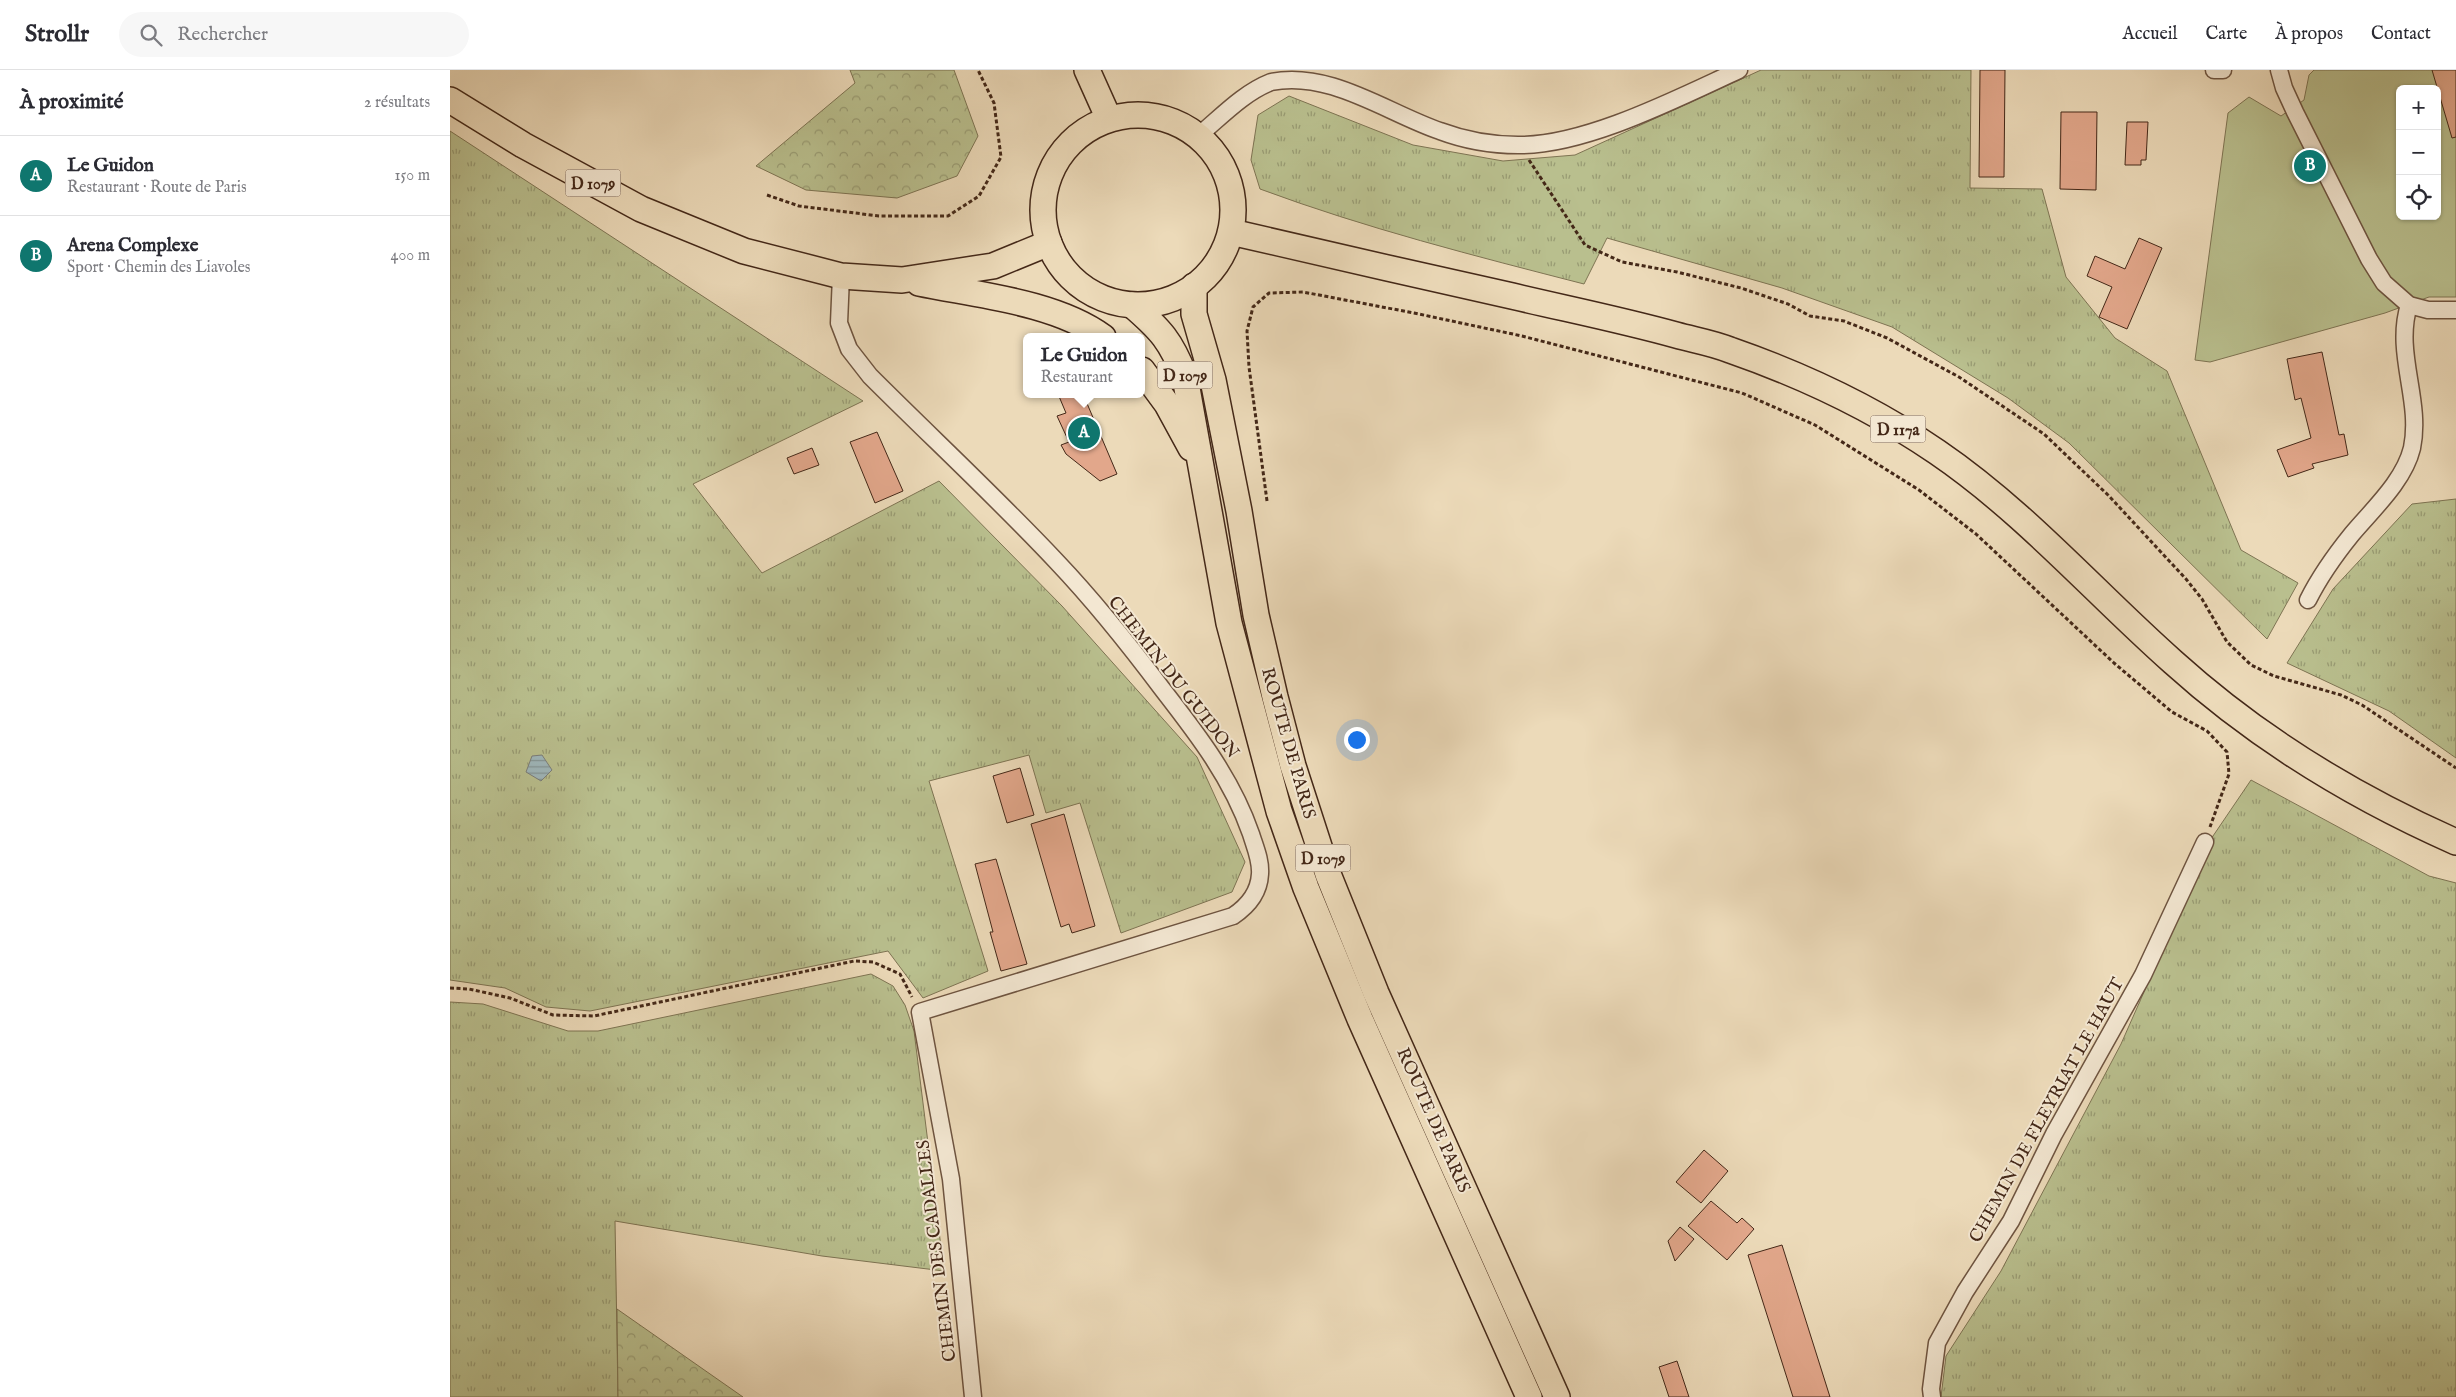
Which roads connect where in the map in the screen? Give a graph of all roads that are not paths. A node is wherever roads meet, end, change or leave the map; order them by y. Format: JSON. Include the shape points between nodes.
{"nodes":[{"id":1,"x":1087,"y":70,"type":"edge"},
{"id":2,"x":1739,"y":70,"type":"edge"},
{"id":3,"x":2214,"y":70,"type":"edge"},
{"id":4,"x":2223,"y":70,"type":"edge"},
{"id":5,"x":2279,"y":70,"type":"edge"},
{"id":6,"x":450,"y":100,"type":"edge"},
{"id":7,"x":1109,"y":119,"type":"junction"},
{"id":8,"x":1198,"y":136,"type":"junction"},
{"id":9,"x":1231,"y":232,"type":"junction"},
{"id":10,"x":1049,"y":242,"type":"junction"},
{"id":11,"x":841,"y":276,"type":"junction"},
{"id":12,"x":902,"y":280,"type":"junction"},
{"id":13,"x":1194,"y":286,"type":"junction"},
{"id":14,"x":1132,"y":305,"type":"junction"},
{"id":15,"x":2410,"y":305,"type":"junction"},
{"id":16,"x":2456,"y":310,"type":"edge"},
{"id":17,"x":1095,"y":333,"type":"edge"},
{"id":18,"x":1145,"y":374,"type":"edge"},
{"id":19,"x":1200,"y":464,"type":"junction"},
{"id":20,"x":2308,"y":600,"type":"dead end"},
{"id":21,"x":2205,"y":842,"type":"road end"},
{"id":22,"x":2456,"y":842,"type":"edge"},
{"id":23,"x":920,"y":1012,"type":"joint"},
{"id":24,"x":974,"y":1397,"type":"edge"},
{"id":25,"x":1529,"y":1397,"type":"edge"},
{"id":26,"x":1557,"y":1397,"type":"edge"},
{"id":27,"x":1932,"y":1397,"type":"edge"}],
"edges":[{"from":1,"to":7,"type":"main road"},
{"from":2,"to":8,"type":"street","via":[[1596,132],[1553,142],[1519,145],[1455,136],[1412,119],[1347,86],[1319,77],[1293,75],[1253,90]]},
{"from":3,"to":4,"type":"street"},
{"from":5,"to":15,"type":"street","via":[[2284,88],[2369,259],[2384,283]]},
{"from":6,"to":11,"type":"main road","number":"D 1079","via":[[523,145],[641,209],[744,251]]},
{"from":7,"to":8,"type":"main road","via":[[1127,115],[1165,118]]},
{"from":7,"to":10,"type":"main road","via":[[1086,130],[1067,147],[1053,168],[1045,192],[1044,218]]},
{"from":8,"to":9,"type":"main road","via":[[1224,167],[1234,206]]},
{"from":9,"to":13,"type":"main road","via":[[1214,267]]},
{"from":9,"to":22,"type":"main road","number":"D 117a","via":[[1655,329],[1728,349],[1839,396],[1935,451],[1978,482],[2032,528],[2174,664],[2231,710],[2346,787]]},
{"from":10,"to":12,"type":"main road","number":"D 1079","via":[[993,266]]},
{"from":10,"to":14,"type":"main road","via":[[1062,266],[1081,285],[1104,298]]},
{"from":11,"to":12,"type":"main road","number":"D 1079"},
{"from":11,"to":23,"type":"street","name":"CHEMIN DU GUIDON","via":[[839,323],[849,349],[870,376],[1058,562],[1138,657],[1225,775],[1242,809],[1259,858],[1256,891],[1248,906],[1233,916]]},
{"from":12,"to":17,"type":"main road","via":[[1020,304],[1063,316]]},
{"from":13,"to":14,"type":"main road","via":[[1163,301]]},
{"from":13,"to":26,"type":"main road","name":"ROUTE DE PARIS","number":"D 1079","via":[[1194,314],[1213,380],[1256,615],[1294,766],[1328,874],[1376,993]]},
{"from":14,"to":19,"type":"main road","name":"ROUTE DE PARIS","number":"D 1079","via":[[1162,332],[1175,350],[1185,377]]},
{"from":15,"to":16,"type":"street","via":[[2428,310]]},
{"from":15,"to":20,"type":"street","via":[[2403,333],[2414,410],[2412,449],[2391,487],[2319,577]]},
{"from":18,"to":19,"type":"main road"},
{"from":19,"to":25,"type":"main road","name":"ROUTE DE PARIS","number":"D 1079","via":[[1229,623],[1280,811],[1306,888],[1360,1019]]},
{"from":21,"to":27,"type":"street","name":"CHEMIN DE FLEYRIAT LE HAUT","via":[[2143,975],[2054,1134],[2011,1221],[1965,1292],[1937,1343]]},
{"from":23,"to":24,"type":"street","name":"CHEMIN DES CADALLES","via":[[951,1178]]}]}
